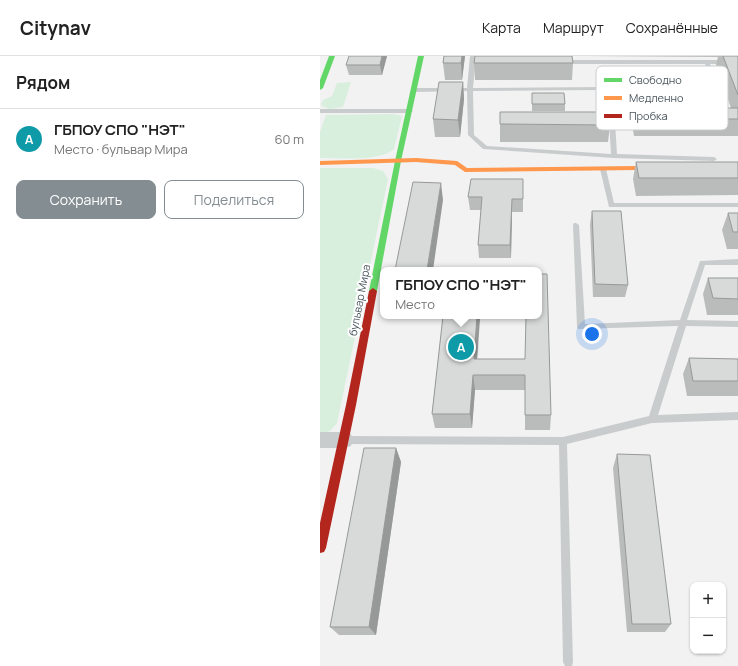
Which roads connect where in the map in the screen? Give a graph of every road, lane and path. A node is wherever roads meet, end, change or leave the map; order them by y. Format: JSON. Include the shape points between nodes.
{"nodes":[{"id":1,"x":332,"y":56,"type":"edge"},
{"id":2,"x":422,"y":56,"type":"edge"},
{"id":3,"x":473,"y":56,"type":"edge"},
{"id":4,"x":557,"y":56,"type":"edge"},
{"id":5,"x":707,"y":62,"type":"junction"},
{"id":6,"x":738,"y":62,"type":"edge"},
{"id":7,"x":708,"y":66,"type":"edge"},
{"id":8,"x":320,"y":88,"type":"edge"},
{"id":9,"x":596,"y":88,"type":"edge"},
{"id":10,"x":470,"y":89,"type":"junction"},
{"id":11,"x":414,"y":90,"type":"junction"},
{"id":12,"x":320,"y":111,"type":"edge"},
{"id":13,"x":410,"y":111,"type":"junction"},
{"id":14,"x":613,"y":130,"type":"edge"},
{"id":15,"x":614,"y":156,"type":"junction"},
{"id":16,"x":714,"y":159,"type":"dead end"},
{"id":17,"x":398,"y":161,"type":"junction"},
{"id":18,"x":320,"y":163,"type":"edge"},
{"id":19,"x":638,"y":168,"type":"edge"},
{"id":20,"x":603,"y":169,"type":"junction"},
{"id":21,"x":738,"y":205,"type":"edge"},
{"id":22,"x":576,"y":225,"type":"dead end"},
{"id":23,"x":738,"y":262,"type":"edge"},
{"id":24,"x":380,"y":267,"type":"edge"},
{"id":25,"x":380,"y":268,"type":"edge"},
{"id":26,"x":682,"y":323,"type":"junction"},
{"id":27,"x":738,"y":324,"type":"edge"},
{"id":28,"x":738,"y":416,"type":"edge"},
{"id":29,"x":652,"y":419,"type":"junction"},
{"id":30,"x":320,"y":440,"type":"edge"},
{"id":31,"x":344,"y":440,"type":"junction"},
{"id":32,"x":562,"y":441,"type":"junction"},
{"id":33,"x":320,"y":548,"type":"edge"},
{"id":34,"x":568,"y":662,"type":"dead end"}],
"edges":[{"from":1,"to":8,"type":"street"},
{"from":2,"to":11,"type":"street","name":"бульвар Мира"},
{"from":3,"to":10,"type":"lane"},
{"from":4,"to":5,"type":"lane","via":[[558,62]]},
{"from":5,"to":6,"type":"lane"},
{"from":5,"to":7,"type":"lane"},
{"from":9,"to":10,"type":"lane"},
{"from":10,"to":11,"type":"lane"},
{"from":10,"to":15,"type":"lane","via":[[470,135],[485,148]]},
{"from":11,"to":13,"type":"street","name":"бульвар Мира"},
{"from":12,"to":13,"type":"lane"},
{"from":13,"to":17,"type":"street","name":"бульвар Мира"},
{"from":14,"to":15,"type":"lane"},
{"from":15,"to":16,"type":"lane"},
{"from":17,"to":18,"type":"street"},
{"from":17,"to":20,"type":"street","via":[[457,163],[465,170]]},
{"from":17,"to":24,"type":"street","name":"бульвар Мира"},
{"from":19,"to":20,"type":"street"},
{"from":20,"to":21,"type":"lane","via":[[610,205]]},
{"from":22,"to":26,"type":"lane","via":[[581,327]]},
{"from":23,"to":26,"type":"lane","via":[[702,263]]},
{"from":25,"to":31,"type":"street","name":"бульвар Мира"},
{"from":26,"to":27,"type":"lane"},
{"from":26,"to":29,"type":"lane"},
{"from":28,"to":29,"type":"lane"},
{"from":29,"to":32,"type":"lane"},
{"from":30,"to":31,"type":"street"},
{"from":31,"to":32,"type":"lane"},
{"from":31,"to":33,"type":"street","name":"бульвар Мира"},
{"from":32,"to":34,"type":"lane"}]}
